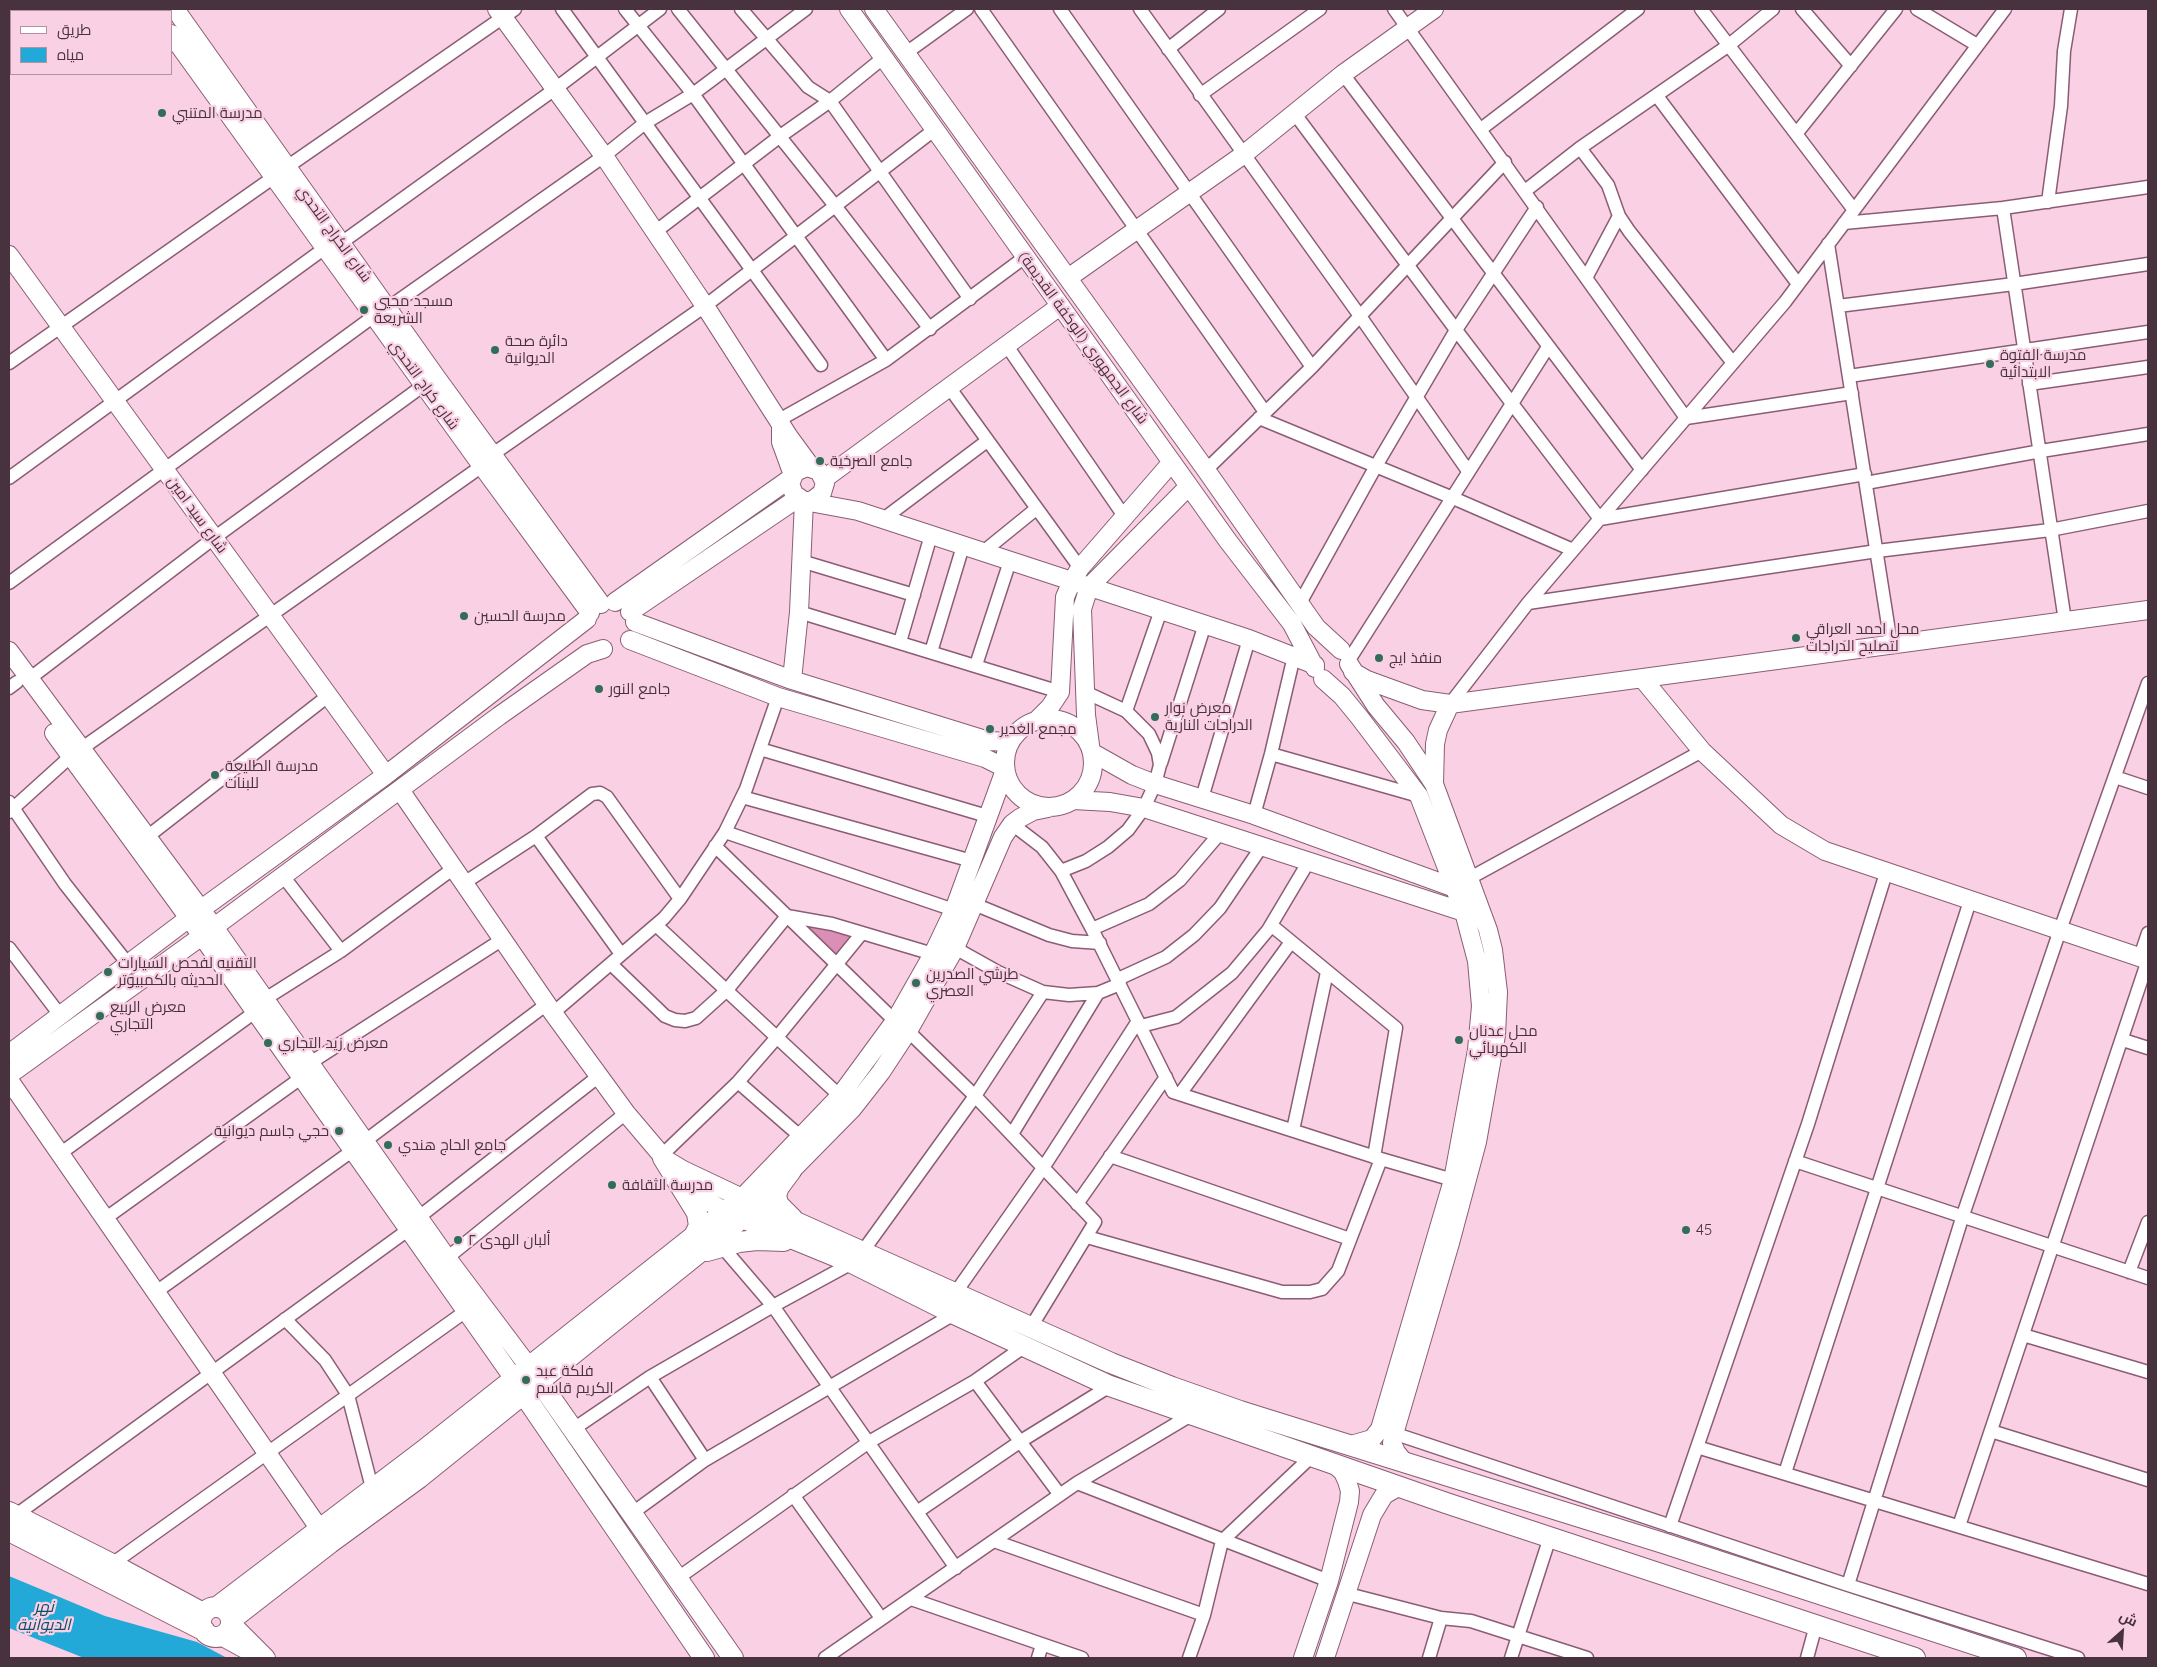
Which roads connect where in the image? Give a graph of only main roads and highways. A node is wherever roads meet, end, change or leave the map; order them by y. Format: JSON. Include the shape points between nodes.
{"nodes":[{"id":1,"x":662,"y":1157,"type":"road end"},
{"id":2,"x":791,"y":1171,"type":"road end"},
{"id":3,"x":733,"y":1215,"type":"junction"},
{"id":4,"x":796,"y":1222,"type":"junction"},
{"id":5,"x":693,"y":1238,"type":"junction"},
{"id":6,"x":719,"y":1242,"type":"junction"},
{"id":7,"x":811,"y":1246,"type":"junction"},
{"id":8,"x":858,"y":1257,"type":"junction"},
{"id":9,"x":1028,"y":1337,"type":"junction"},
{"id":10,"x":526,"y":1380,"type":"junction"},
{"id":11,"x":1309,"y":1432,"type":"junction"},
{"id":12,"x":1307,"y":1456,"type":"junction"},
{"id":13,"x":1428,"y":1470,"type":"junction"},
{"id":14,"x":1422,"y":1495,"type":"junction"},
{"id":15,"x":11,"y":1519,"type":"edge"},
{"id":16,"x":81,"y":1558,"type":"junction"},
{"id":17,"x":218,"y":1622,"type":"junction"},
{"id":18,"x":704,"y":1658,"type":"edge"},
{"id":19,"x":733,"y":1658,"type":"edge"},
{"id":20,"x":1915,"y":1658,"type":"edge"},
{"id":21,"x":2016,"y":1658,"type":"edge"}],
"edges":[{"from":1,"to":5,"type":"main road","via":[[697,1214],[699,1226]]},
{"from":2,"to":4,"type":"main road","via":[[776,1196],[784,1212]]},
{"from":3,"to":4,"type":"main road","via":[[749,1201]]},
{"from":3,"to":5,"type":"main road"},
{"from":3,"to":6,"type":"main road"},
{"from":3,"to":7,"type":"main road"},
{"from":4,"to":8,"type":"main road"},
{"from":5,"to":10,"type":"main road"},
{"from":6,"to":7,"type":"main road","via":[[776,1240]]},
{"from":6,"to":10,"type":"main road","via":[[692,1258]]},
{"from":7,"to":8,"type":"main road"},
{"from":8,"to":9,"type":"main road","via":[[956,1292]]},
{"from":8,"to":9,"type":"main road","via":[[954,1314]]},
{"from":9,"to":11,"type":"main road"},
{"from":9,"to":12,"type":"main road","via":[[1110,1386]]},
{"from":10,"to":17,"type":"main road","via":[[419,1478]]},
{"from":10,"to":17,"type":"main road","via":[[319,1528]]},
{"from":10,"to":18,"type":"main road"},
{"from":10,"to":19,"type":"main road","via":[[572,1430]]},
{"from":11,"to":12,"type":"main road","via":[[1298,1440],[1298,1450]]},
{"from":11,"to":13,"type":"main road"},
{"from":12,"to":14,"type":"main road"},
{"from":13,"to":14,"type":"main road","via":[[1435,1479],[1434,1486],[1428,1494]]},
{"from":13,"to":21,"type":"main road"},
{"from":14,"to":20,"type":"main road"},
{"from":15,"to":16,"type":"main road"},
{"from":16,"to":17,"type":"main road"},
{"from":16,"to":17,"type":"main road","via":[[112,1564]]}]}
